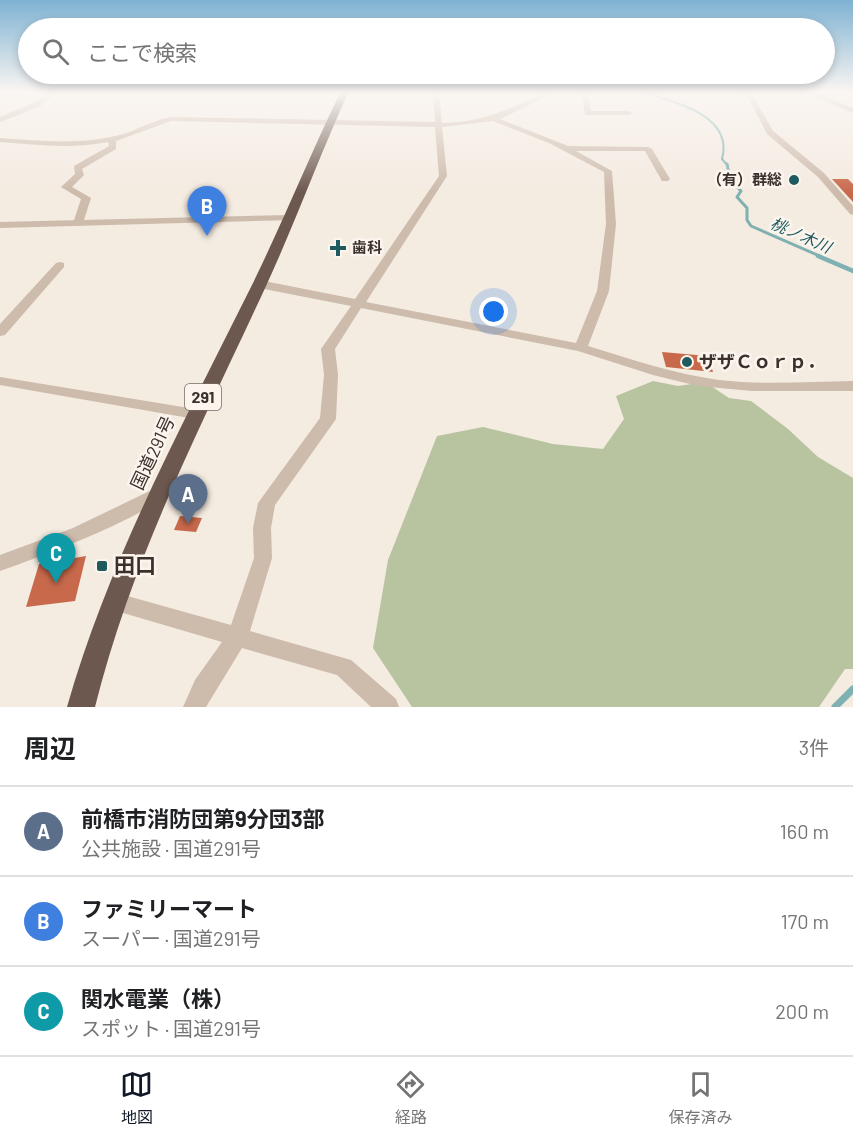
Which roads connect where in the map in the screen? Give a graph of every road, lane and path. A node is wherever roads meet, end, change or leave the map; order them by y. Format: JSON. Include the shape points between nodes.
{"nodes":[{"id":1,"x":149,"y":126,"type":"edge"},
{"id":2,"x":328,"y":126,"type":"edge"},
{"id":3,"x":440,"y":126,"type":"edge"},
{"id":4,"x":512,"y":126,"type":"edge"},
{"id":5,"x":767,"y":126,"type":"edge"},
{"id":6,"x":112,"y":138,"type":"junction"},
{"id":7,"x":0,"y":140,"type":"edge"},
{"id":8,"x":568,"y":148,"type":"junction"},
{"id":9,"x":665,"y":178,"type":"dead end"},
{"id":10,"x":848,"y":201,"type":"edge"},
{"id":11,"x":853,"y":212,"type":"edge"},
{"id":12,"x":289,"y":218,"type":"junction"},
{"id":13,"x":78,"y":223,"type":"junction"},
{"id":14,"x":0,"y":225,"type":"edge"},
{"id":15,"x":60,"y":265,"type":"dead end"},
{"id":16,"x":259,"y":284,"type":"junction"},
{"id":17,"x":359,"y":304,"type":"junction"},
{"id":18,"x":0,"y":332,"type":"edge"},
{"id":19,"x":581,"y":348,"type":"junction"},
{"id":20,"x":0,"y":381,"type":"edge"},
{"id":21,"x":853,"y":386,"type":"edge"},
{"id":22,"x":195,"y":414,"type":"junction"},
{"id":23,"x":156,"y":495,"type":"junction"},
{"id":24,"x":0,"y":564,"type":"edge"},
{"id":25,"x":113,"y":601,"type":"junction"},
{"id":26,"x":238,"y":635,"type":"junction"},
{"id":27,"x":81,"y":707,"type":"edge"},
{"id":28,"x":195,"y":707,"type":"edge"},
{"id":29,"x":388,"y":707,"type":"edge"}],
"edges":[{"from":1,"to":6,"type":"street"},
{"from":2,"to":12,"type":"highway","name":"国道291号","number":"291"},
{"from":3,"to":17,"type":"street","via":[[437,134],[443,176]]},
{"from":4,"to":8,"type":"street"},
{"from":5,"to":10,"type":"street"},
{"from":6,"to":7,"type":"street","via":[[60,145]]},
{"from":6,"to":13,"type":"street","via":[[113,147],[77,168],[80,176],[66,187],[86,198]]},
{"from":8,"to":9,"type":"street","via":[[648,149]]},
{"from":8,"to":19,"type":"street","via":[[608,171],[611,224],[603,291]]},
{"from":10,"to":11,"type":"street"},
{"from":12,"to":13,"type":"street"},
{"from":12,"to":16,"type":"highway","name":"国道291号","number":"291"},
{"from":13,"to":14,"type":"street"},
{"from":15,"to":18,"type":"street"},
{"from":16,"to":17,"type":"street"},
{"from":16,"to":22,"type":"highway","name":"国道291号","number":"291"},
{"from":17,"to":19,"type":"street"},
{"from":17,"to":26,"type":"street","via":[[328,349],[328,420],[267,503],[261,528],[264,558]]},
{"from":19,"to":21,"type":"street","via":[[705,382],[737,386]]},
{"from":20,"to":22,"type":"street"},
{"from":22,"to":23,"type":"highway","name":"国道291号","number":"291"},
{"from":23,"to":24,"type":"street","via":[[92,529]]},
{"from":23,"to":25,"type":"highway","name":"国道291号","number":"291"},
{"from":25,"to":26,"type":"street"},
{"from":25,"to":27,"type":"highway","name":"国道291号","number":"291"},
{"from":26,"to":28,"type":"street"},
{"from":26,"to":29,"type":"street","via":[[343,667]]}]}
